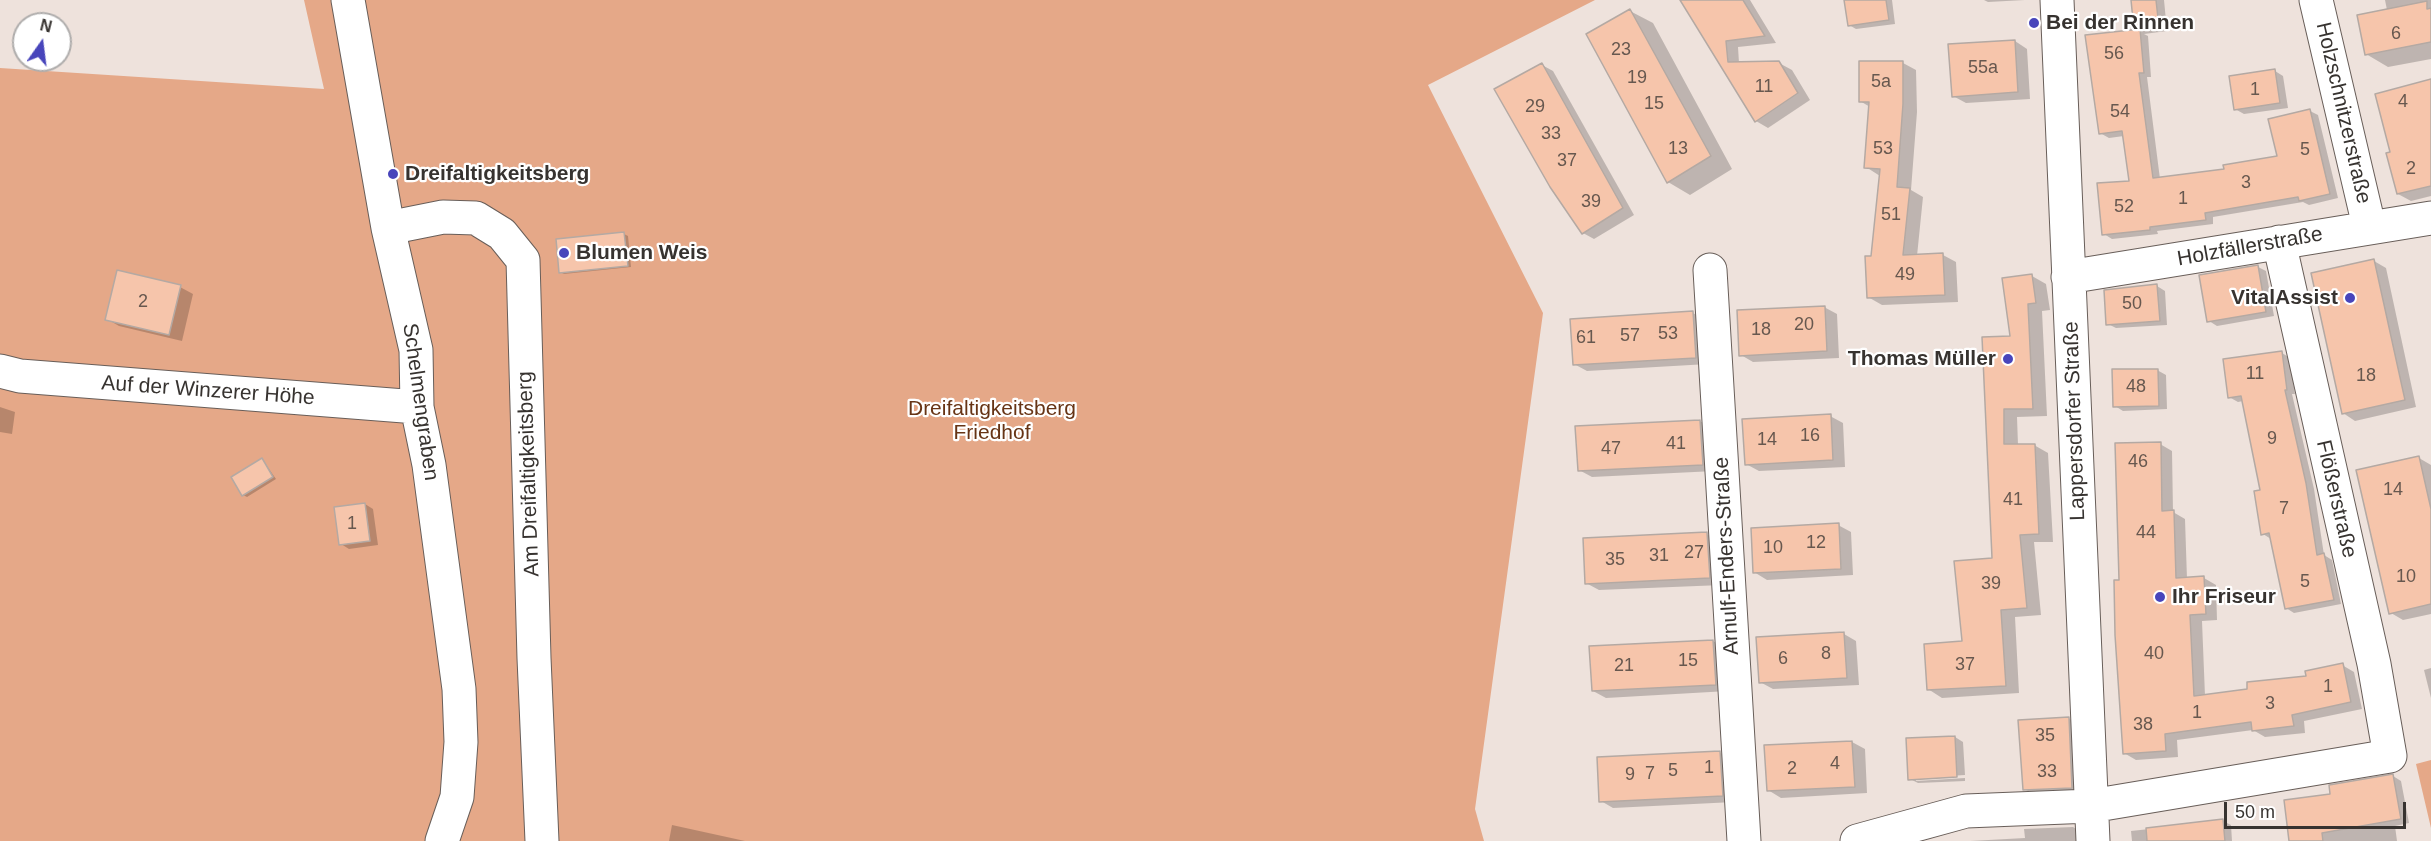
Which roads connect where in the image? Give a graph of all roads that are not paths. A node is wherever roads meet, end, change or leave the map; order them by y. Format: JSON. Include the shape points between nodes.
{"nodes":[{"id":1,"x":348,"y":0,"type":"edge"},
{"id":2,"x":2057,"y":0,"type":"edge"},
{"id":3,"x":2316,"y":0,"type":"edge"},
{"id":4,"x":2431,"y":218,"type":"edge"},
{"id":5,"x":2369,"y":226,"type":"junction"},
{"id":6,"x":388,"y":228,"type":"junction"},
{"id":7,"x":2279,"y":242,"type":"junction"},
{"id":8,"x":1710,"y":270,"type":"dead end"},
{"id":9,"x":2068,"y":277,"type":"junction"},
{"id":10,"x":0,"y":371,"type":"edge"},
{"id":11,"x":417,"y":407,"type":"junction"},
{"id":12,"x":2091,"y":806,"type":"junction"},
{"id":13,"x":442,"y":841,"type":"edge"},
{"id":14,"x":542,"y":841,"type":"edge"},
{"id":15,"x":1744,"y":841,"type":"edge"},
{"id":16,"x":1857,"y":841,"type":"edge"},
{"id":17,"x":2093,"y":841,"type":"edge"}],
"edges":[{"from":1,"to":6,"type":"street","name":"Schelmengraben"},
{"from":2,"to":9,"type":"street","name":"Lappersdorfer Straße"},
{"from":3,"to":5,"type":"street","name":"Holzschnitzerstraße"},
{"from":4,"to":5,"type":"street","name":"Holzfällerstraße","via":[[2378,228]]},
{"from":5,"to":7,"type":"street","name":"Holzfällerstraße"},
{"from":6,"to":11,"type":"street","name":"Schelmengraben","via":[[416,350]]},
{"from":6,"to":14,"type":"street","name":"Am Dreifaltigkeitsberg","via":[[443,217],[476,218],[502,234],[523,260]]},
{"from":7,"to":9,"type":"street","name":"Holzfällerstraße"},
{"from":7,"to":12,"type":"street","name":"Flößerstraße","via":[[2374,664],[2390,756]]},
{"from":8,"to":15,"type":"street","name":"Arnulf-Enders-Straße"},
{"from":9,"to":12,"type":"street","name":"Lappersdorfer Straße"},
{"from":10,"to":11,"type":"street","name":"Auf der Winzerer Höhe","via":[[20,376]]},
{"from":11,"to":13,"type":"street","name":"Schelmengraben","via":[[429,465],[459,689],[457,797]]},
{"from":12,"to":16,"type":"street","via":[[1966,811]]},
{"from":12,"to":17,"type":"street","name":"Lappersdorfer Straße"}]}
